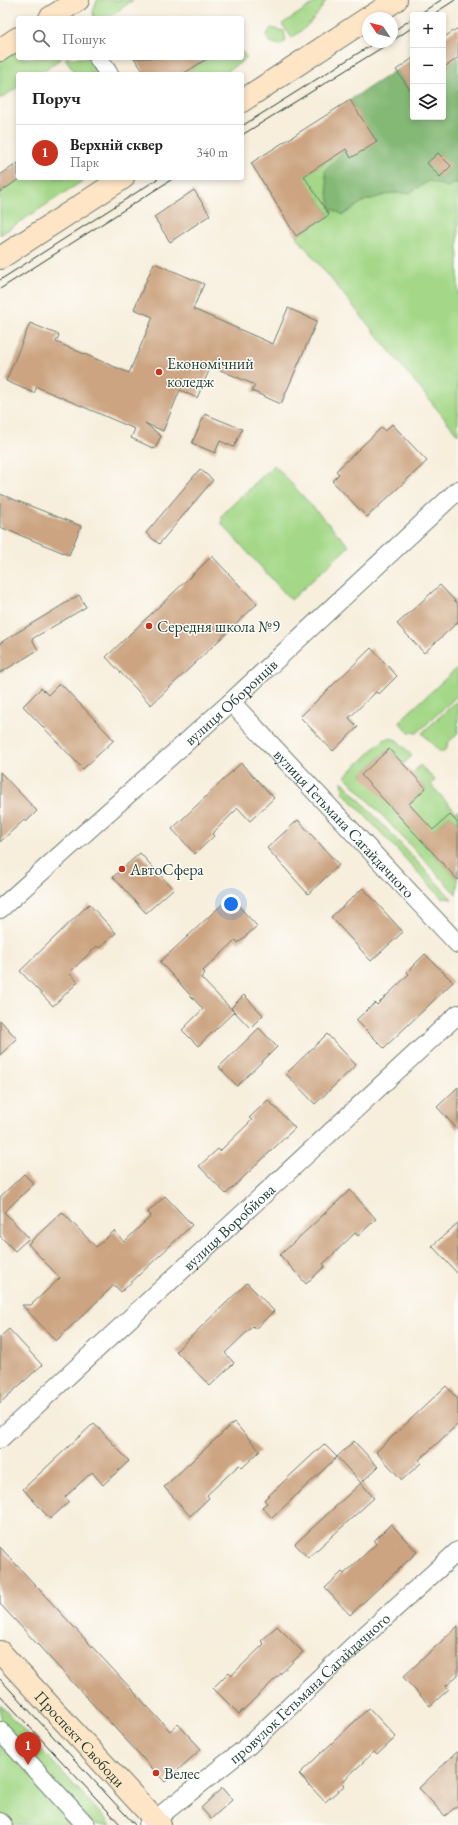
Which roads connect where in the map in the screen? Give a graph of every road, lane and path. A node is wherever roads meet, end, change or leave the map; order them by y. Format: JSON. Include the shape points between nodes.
{"nodes":[{"id":1,"x":396,"y":0,"type":"edge"},
{"id":2,"x":377,"y":12,"type":"edge"},
{"id":3,"x":362,"y":22,"type":"edge"},
{"id":4,"x":16,"y":39,"type":"edge"},
{"id":5,"x":0,"y":50,"type":"edge"},
{"id":6,"x":99,"y":60,"type":"edge"},
{"id":7,"x":108,"y":72,"type":"edge"},
{"id":8,"x":244,"y":100,"type":"edge"},
{"id":9,"x":121,"y":180,"type":"edge"},
{"id":10,"x":0,"y":258,"type":"edge"},
{"id":11,"x":458,"y":490,"type":"edge"},
{"id":12,"x":231,"y":702,"type":"junction"},
{"id":13,"x":0,"y":909,"type":"edge"},
{"id":14,"x":458,"y":944,"type":"edge"},
{"id":15,"x":458,"y":1014,"type":"edge"},
{"id":16,"x":0,"y":1439,"type":"edge"},
{"id":17,"x":458,"y":1551,"type":"edge"},
{"id":18,"x":0,"y":1652,"type":"edge"},
{"id":19,"x":0,"y":1731,"type":"edge"},
{"id":20,"x":0,"y":1822,"type":"edge"},
{"id":21,"x":154,"y":1823,"type":"edge"},
{"id":22,"x":3,"y":1825,"type":"edge"},
{"id":23,"x":86,"y":1825,"type":"edge"}],
"edges":[{"from":1,"to":2,"type":"main road"},
{"from":3,"to":8,"type":"main road"},
{"from":4,"to":5,"type":"main road"},
{"from":6,"to":7,"type":"street"},
{"from":9,"to":10,"type":"main road"},
{"from":11,"to":12,"type":"street","name":"вулиця Оборонців"},
{"from":12,"to":13,"type":"street","name":"вулиця Оборонців"},
{"from":12,"to":14,"type":"street","name":"вулиця Гетьмана Сагайдачного"},
{"from":15,"to":16,"type":"street","name":"вулиця Воробйова"},
{"from":17,"to":21,"type":"street","name":"провулок Гетьмана Сагайдачного","via":[[247,1747]]},
{"from":18,"to":21,"type":"main road","name":"Проспект Свободи"},
{"from":19,"to":23,"type":"street"},
{"from":20,"to":22,"type":"street"}]}
